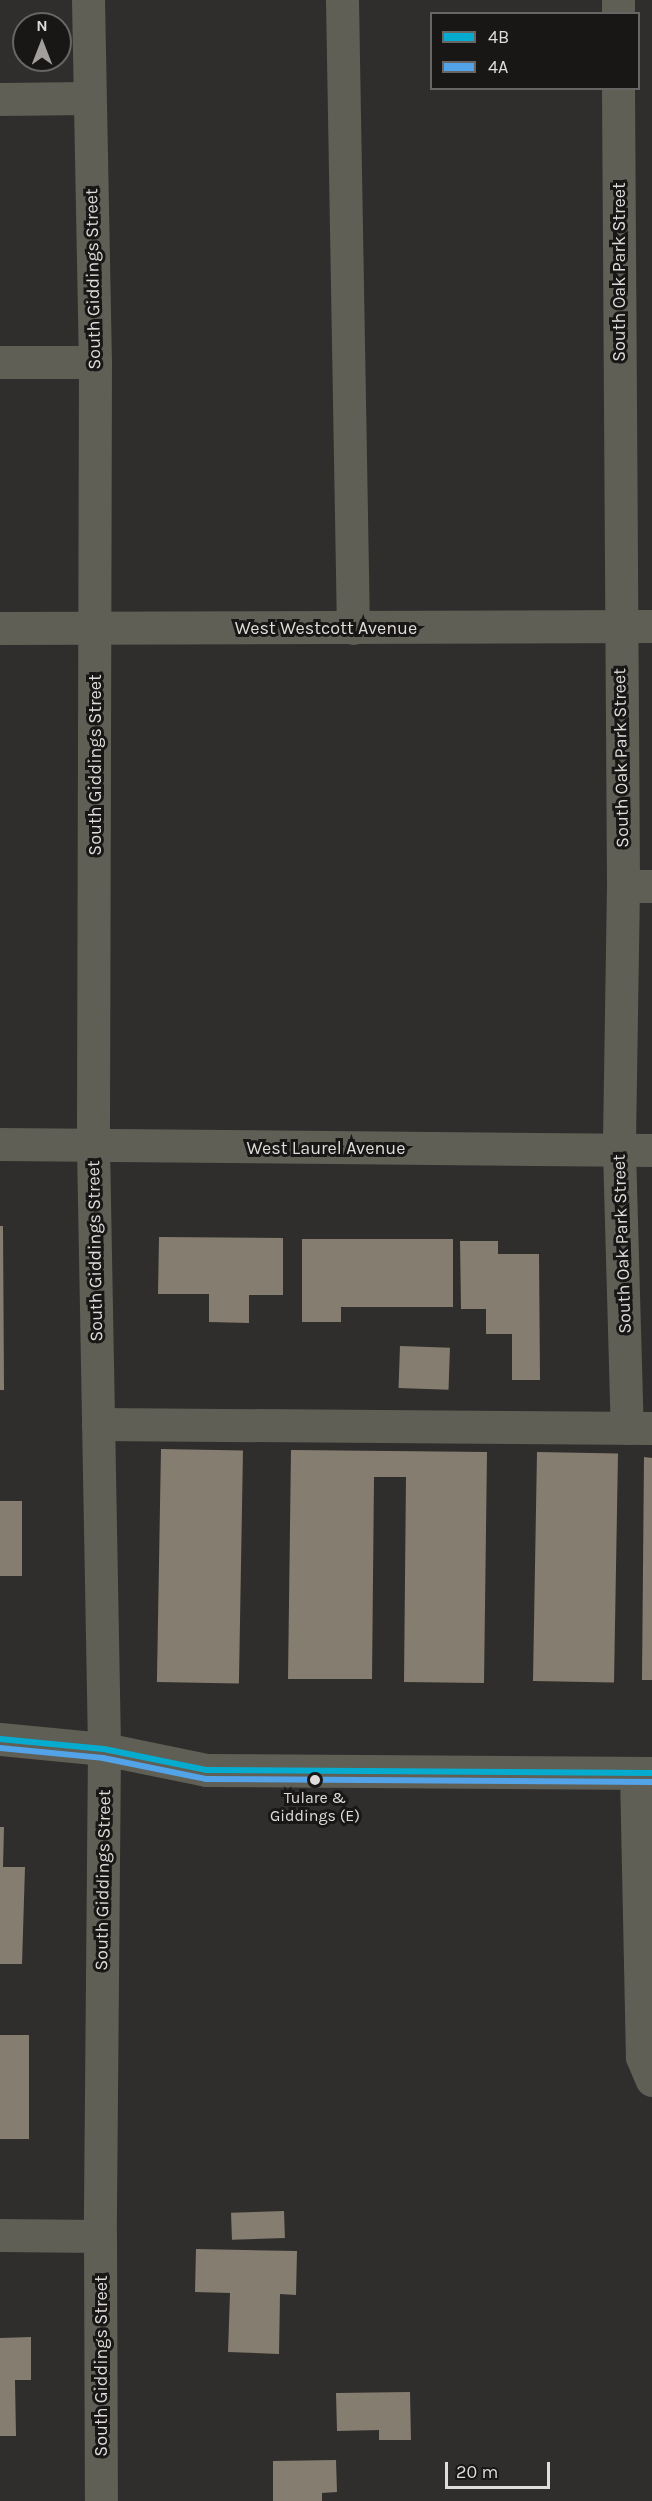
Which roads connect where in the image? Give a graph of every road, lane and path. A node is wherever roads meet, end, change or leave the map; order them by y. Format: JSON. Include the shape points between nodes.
{"nodes":[{"id":1,"x":88,"y":0,"type":"edge"},
{"id":2,"x":342,"y":0,"type":"edge"},
{"id":3,"x":618,"y":90,"type":"edge"},
{"id":4,"x":89,"y":98,"type":"junction"},
{"id":5,"x":0,"y":99,"type":"edge"},
{"id":6,"x":0,"y":362,"type":"edge"},
{"id":7,"x":95,"y":362,"type":"junction"},
{"id":8,"x":620,"y":626,"type":"junction"},
{"id":9,"x":652,"y":626,"type":"edge"},
{"id":10,"x":0,"y":628,"type":"edge"},
{"id":11,"x":353,"y":628,"type":"junction"},
{"id":12,"x":95,"y":629,"type":"junction"},
{"id":13,"x":637,"y":886,"type":"edge"},
{"id":14,"x":0,"y":1144,"type":"edge"},
{"id":15,"x":93,"y":1146,"type":"junction"},
{"id":16,"x":619,"y":1150,"type":"junction"},
{"id":17,"x":652,"y":1150,"type":"edge"},
{"id":18,"x":98,"y":1424,"type":"junction"},
{"id":19,"x":639,"y":1428,"type":"edge"},
{"id":20,"x":0,"y":1739,"type":"edge"},
{"id":21,"x":104,"y":1749,"type":"junction"},
{"id":22,"x":644,"y":1773,"type":"edge"},
{"id":23,"x":652,"y":2080,"type":"edge"},
{"id":24,"x":0,"y":2235,"type":"edge"},
{"id":25,"x":100,"y":2236,"type":"junction"},
{"id":26,"x":101,"y":2501,"type":"edge"}],
"edges":[{"from":1,"to":4,"type":"street","name":"South Giddings Street"},
{"from":2,"to":11,"type":"street"},
{"from":3,"to":8,"type":"street","name":"South Oak Park Street"},
{"from":4,"to":5,"type":"street"},
{"from":4,"to":7,"type":"street","name":"South Giddings Street"},
{"from":6,"to":7,"type":"street"},
{"from":7,"to":12,"type":"street","name":"South Giddings Street"},
{"from":8,"to":9,"type":"street","name":"West Westcott Avenue"},
{"from":8,"to":11,"type":"street","name":"West Westcott Avenue"},
{"from":8,"to":13,"type":"street","name":"South Oak Park Street"},
{"from":10,"to":12,"type":"street","name":"West Westcott Avenue"},
{"from":11,"to":12,"type":"street","name":"West Westcott Avenue"},
{"from":12,"to":15,"type":"street","name":"South Giddings Street"},
{"from":13,"to":16,"type":"street","name":"South Oak Park Street"},
{"from":14,"to":15,"type":"street","name":"West Laurel Avenue"},
{"from":15,"to":16,"type":"street","name":"West Laurel Avenue"},
{"from":15,"to":18,"type":"street","name":"South Giddings Street"},
{"from":16,"to":17,"type":"street","name":"West Laurel Avenue"},
{"from":16,"to":19,"type":"street","name":"South Oak Park Street"},
{"from":18,"to":19,"type":"street"},
{"from":18,"to":21,"type":"street","name":"South Giddings Street"},
{"from":20,"to":21,"type":"street"},
{"from":21,"to":22,"type":"street","via":[[206,1770]]},
{"from":21,"to":25,"type":"street","name":"South Giddings Street"},
{"from":22,"to":23,"type":"street","via":[[642,2057]]},
{"from":24,"to":25,"type":"street"},
{"from":25,"to":26,"type":"street","name":"South Giddings Street"}]}
